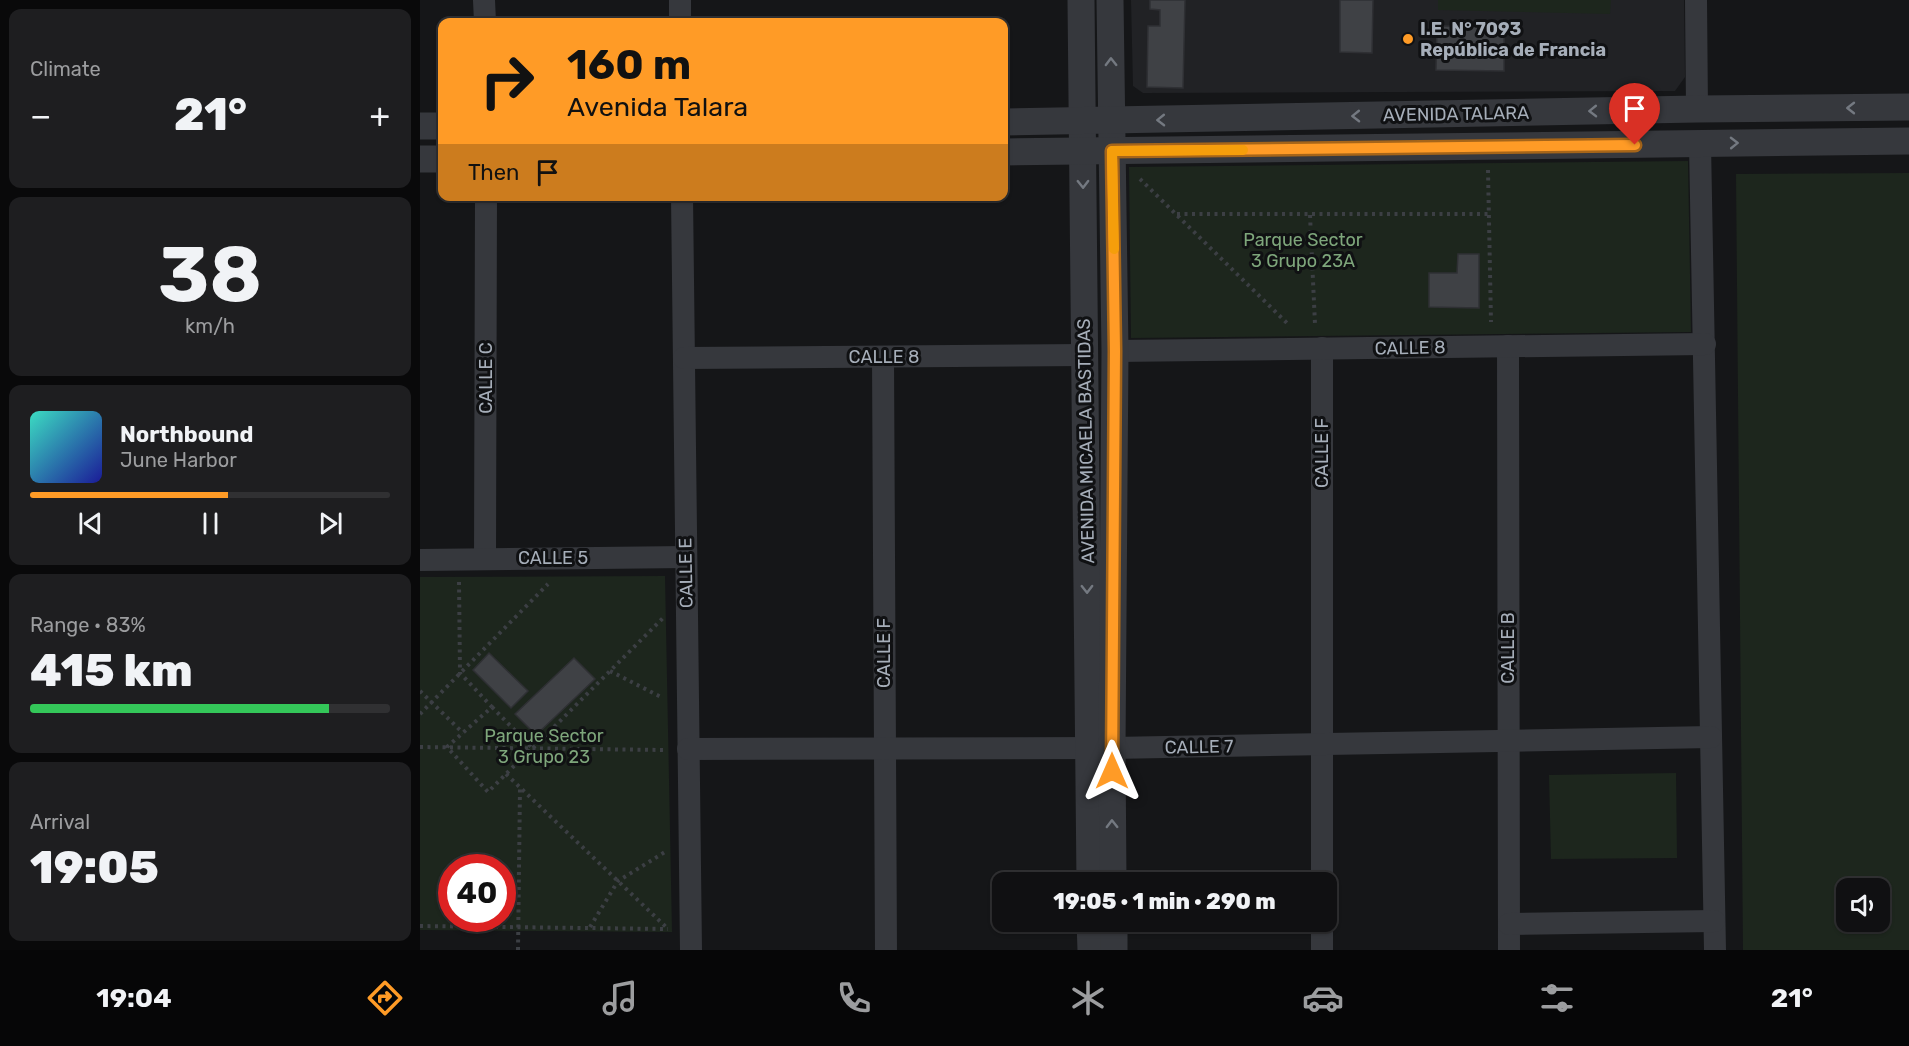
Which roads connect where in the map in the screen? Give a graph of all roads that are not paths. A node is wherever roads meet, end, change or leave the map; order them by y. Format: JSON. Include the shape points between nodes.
{"nodes":[{"id":1,"x":484,"y":0,"type":"edge"},
{"id":2,"x":680,"y":0,"type":"edge"},
{"id":3,"x":1082,"y":0,"type":"edge"},
{"id":4,"x":1110,"y":0,"type":"edge"},
{"id":5,"x":1696,"y":0,"type":"edge"},
{"id":6,"x":484,"y":18,"type":"edge"},
{"id":7,"x":680,"y":18,"type":"edge"},
{"id":8,"x":1909,"y":107,"type":"edge"},
{"id":9,"x":1697,"y":109,"type":"junction"},
{"id":10,"x":1082,"y":121,"type":"junction"},
{"id":11,"x":1112,"y":121,"type":"junction"},
{"id":12,"x":1008,"y":122,"type":"edge"},
{"id":13,"x":420,"y":126,"type":"edge"},
{"id":14,"x":438,"y":126,"type":"edge"},
{"id":15,"x":1909,"y":141,"type":"edge"},
{"id":16,"x":1700,"y":144,"type":"junction"},
{"id":17,"x":1082,"y":151,"type":"junction"},
{"id":18,"x":1112,"y":151,"type":"junction"},
{"id":19,"x":1008,"y":152,"type":"edge"},
{"id":20,"x":420,"y":159,"type":"edge"},
{"id":21,"x":438,"y":159,"type":"edge"},
{"id":22,"x":486,"y":201,"type":"edge"},
{"id":23,"x":682,"y":201,"type":"edge"},
{"id":24,"x":1317,"y":343,"type":"junction"},
{"id":25,"x":1704,"y":344,"type":"junction"},
{"id":26,"x":1500,"y":346,"type":"junction"},
{"id":27,"x":1115,"y":351,"type":"junction"},
{"id":28,"x":1085,"y":356,"type":"junction"},
{"id":29,"x":883,"y":357,"type":"junction"},
{"id":30,"x":684,"y":358,"type":"junction"},
{"id":31,"x":686,"y":557,"type":"junction"},
{"id":32,"x":485,"y":559,"type":"junction"},
{"id":33,"x":420,"y":560,"type":"edge"},
{"id":34,"x":1710,"y":736,"type":"junction"},
{"id":35,"x":1509,"y":741,"type":"junction"},
{"id":36,"x":1322,"y":744,"type":"junction"},
{"id":37,"x":885,"y":748,"type":"junction"},
{"id":38,"x":1100,"y":748,"type":"junction"},
{"id":39,"x":688,"y":749,"type":"junction"},
{"id":40,"x":1091,"y":872,"type":"edge"},
{"id":41,"x":1112,"y":872,"type":"edge"},
{"id":42,"x":1322,"y":872,"type":"edge"},
{"id":43,"x":1714,"y":921,"type":"junction"},
{"id":44,"x":1509,"y":924,"type":"junction"},
{"id":45,"x":1090,"y":932,"type":"edge"},
{"id":46,"x":1114,"y":932,"type":"edge"},
{"id":47,"x":1322,"y":932,"type":"edge"},
{"id":48,"x":691,"y":949,"type":"edge"},
{"id":49,"x":886,"y":950,"type":"edge"},
{"id":50,"x":1090,"y":950,"type":"edge"},
{"id":51,"x":1114,"y":950,"type":"edge"},
{"id":52,"x":1322,"y":950,"type":"edge"},
{"id":53,"x":1509,"y":950,"type":"edge"},
{"id":54,"x":1715,"y":950,"type":"edge"}],
"edges":[{"from":1,"to":6,"type":"street"},
{"from":2,"to":7,"type":"street"},
{"from":3,"to":10,"type":"street","name":"AVENIDA MICAELA BASTIDAS"},
{"from":11,"to":4,"type":"street","name":"AVENIDA MICAELA BASTIDAS","one_way":true},
{"from":5,"to":9,"type":"street"},
{"from":8,"to":9,"type":"street","name":"AVENIDA TALARA","one_way":true},
{"from":9,"to":11,"type":"street","name":"AVENIDA TALARA","one_way":true},
{"from":10,"to":11,"type":"street","name":"AVENIDA TALARA"},
{"from":10,"to":12,"type":"street","name":"AVENIDA TALARA"},
{"from":10,"to":17,"type":"street","name":"AVENIDA MICAELA BASTIDAS"},
{"from":11,"to":18,"type":"street","name":"AVENIDA MICAELA BASTIDAS"},
{"from":13,"to":14,"type":"street"},
{"from":16,"to":15,"type":"street","name":"AVENIDA TALARA","one_way":true},
{"from":16,"to":18,"type":"street","name":"AVENIDA TALARA"},
{"from":16,"to":25,"type":"street"},
{"from":17,"to":18,"type":"street","name":"AVENIDA TALARA"},
{"from":17,"to":19,"type":"street","name":"AVENIDA TALARA"},
{"from":17,"to":28,"type":"street","name":"AVENIDA MICAELA BASTIDAS","one_way":true},
{"from":18,"to":27,"type":"street","name":"AVENIDA MICAELA BASTIDAS"},
{"from":20,"to":21,"type":"street"},
{"from":22,"to":32,"type":"street","name":"CALLE C"},
{"from":23,"to":30,"type":"street","name":"CALLE E"},
{"from":24,"to":26,"type":"street","name":"CALLE 8"},
{"from":24,"to":27,"type":"street","name":"CALLE 8"},
{"from":24,"to":36,"type":"street","name":"CALLE F"},
{"from":25,"to":26,"type":"street","name":"CALLE 8"},
{"from":25,"to":34,"type":"street"},
{"from":26,"to":35,"type":"street","name":"CALLE B"},
{"from":27,"to":38,"type":"street","name":"AVENIDA MICAELA BASTIDAS"},
{"from":28,"to":29,"type":"street","name":"CALLE 8"},
{"from":28,"to":38,"type":"street","name":"AVENIDA MICAELA BASTIDAS","one_way":true},
{"from":29,"to":30,"type":"street","name":"CALLE 8"},
{"from":29,"to":37,"type":"street","name":"CALLE F"},
{"from":30,"to":31,"type":"street","name":"CALLE E"},
{"from":31,"to":32,"type":"street","name":"CALLE 5"},
{"from":31,"to":39,"type":"street","name":"CALLE E"},
{"from":32,"to":33,"type":"street","name":"CALLE 5"},
{"from":34,"to":35,"type":"street","name":"CALLE 7"},
{"from":34,"to":43,"type":"street"},
{"from":35,"to":36,"type":"street","name":"CALLE 7"},
{"from":35,"to":44,"type":"street","name":"CALLE B"},
{"from":36,"to":38,"type":"street","name":"CALLE 7"},
{"from":36,"to":42,"type":"street","name":"CALLE F"},
{"from":37,"to":38,"type":"street","name":"CALLE 7"},
{"from":37,"to":39,"type":"street","name":"CALLE 7"},
{"from":37,"to":49,"type":"street","name":"CALLE F"},
{"from":38,"to":40,"type":"street","name":"AVENIDA MICAELA BASTIDAS"},
{"from":41,"to":38,"type":"street","name":"AVENIDA MICAELA BASTIDAS","one_way":true},
{"from":39,"to":48,"type":"street","name":"CALLE E"},
{"from":43,"to":44,"type":"street"},
{"from":43,"to":54,"type":"street"},
{"from":44,"to":53,"type":"street","name":"CALLE B"},
{"from":45,"to":50,"type":"street"},
{"from":46,"to":51,"type":"street"},
{"from":47,"to":52,"type":"street"}]}
